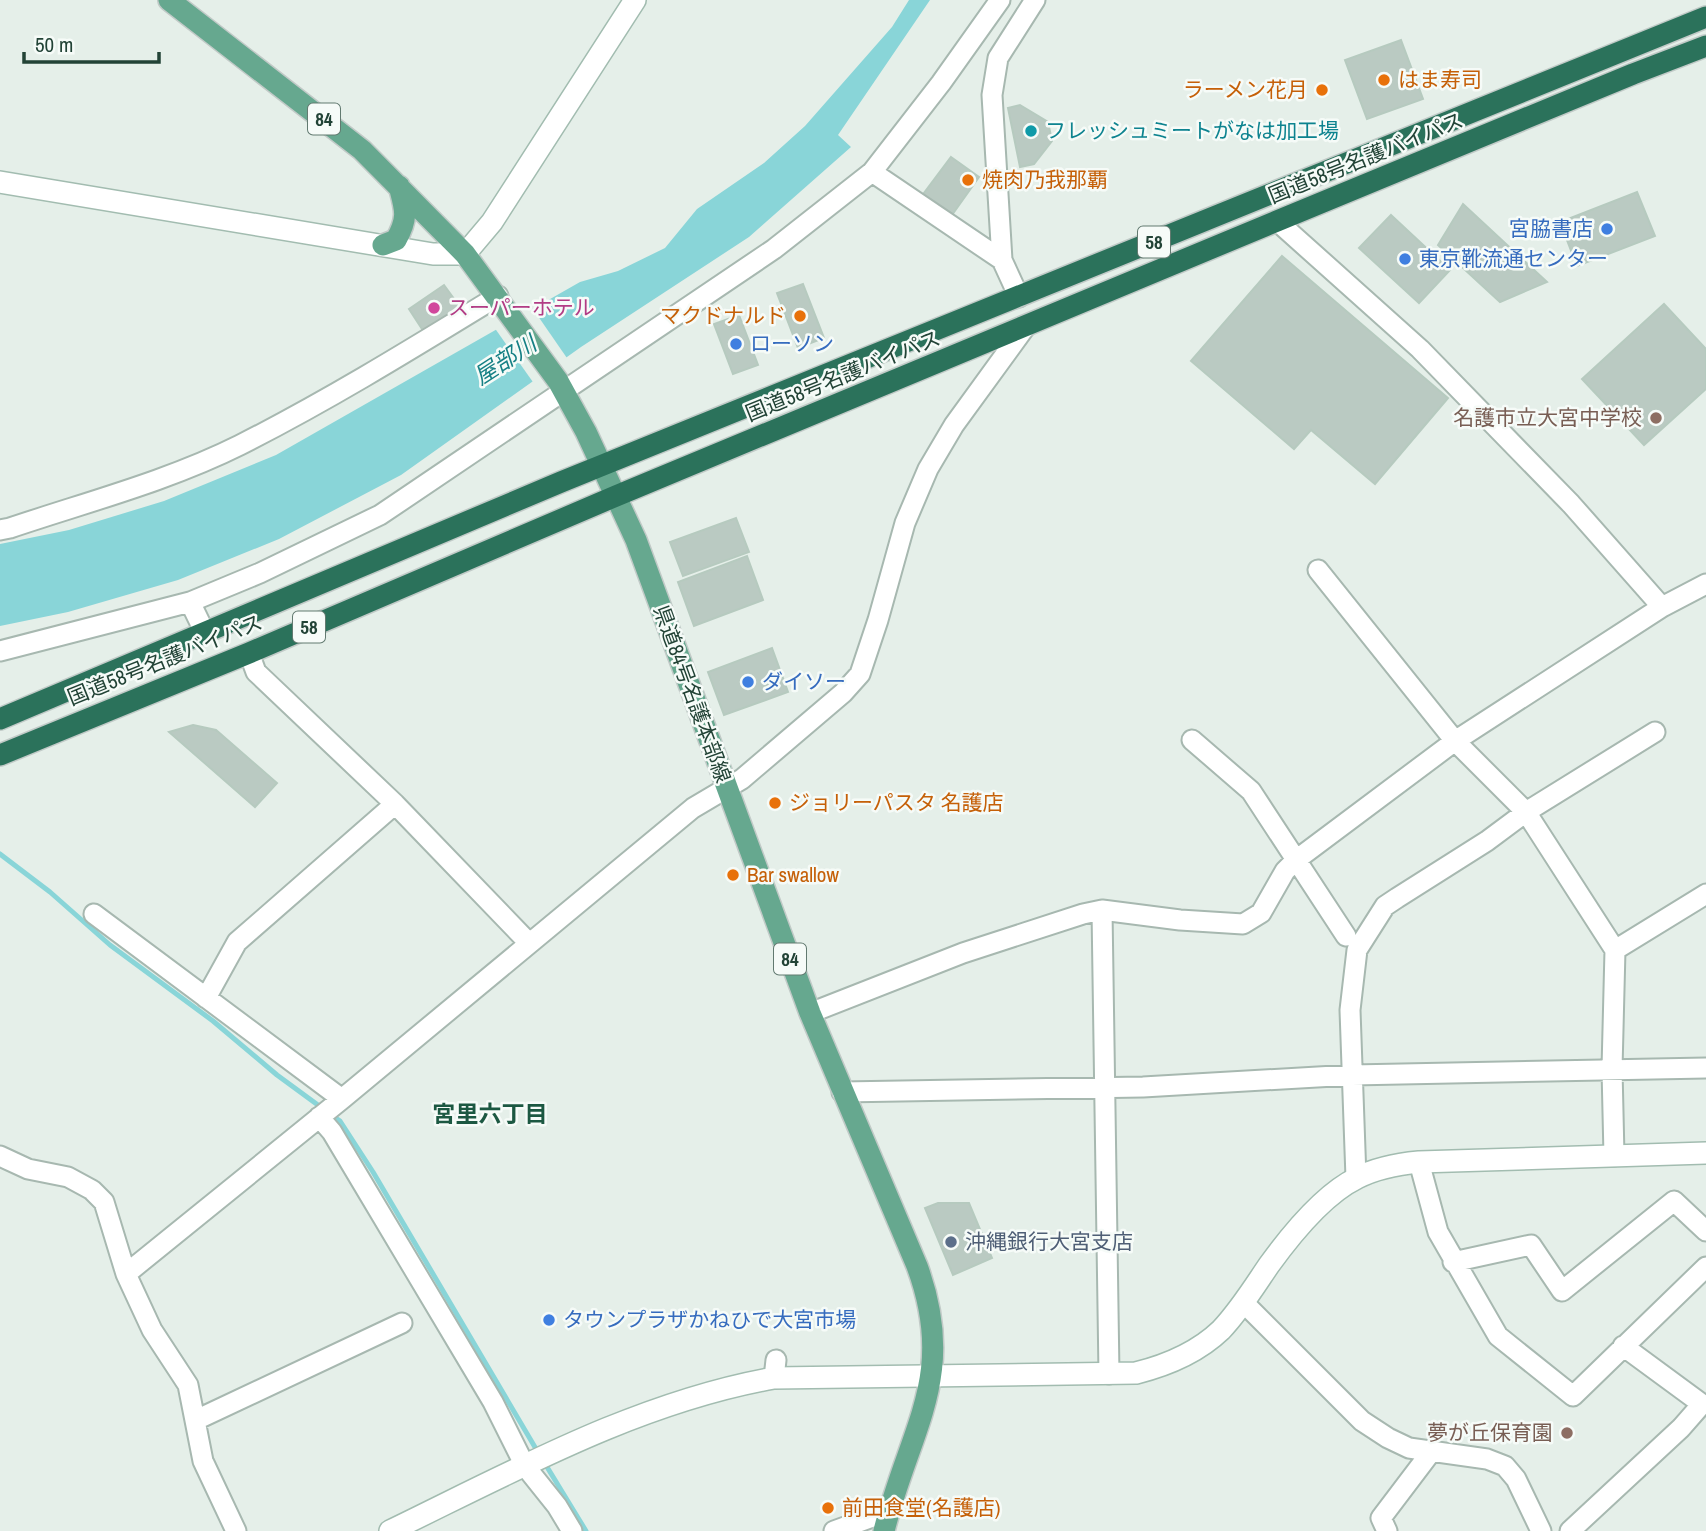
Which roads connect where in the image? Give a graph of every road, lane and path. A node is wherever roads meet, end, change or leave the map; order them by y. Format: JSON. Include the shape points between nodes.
{"nodes":[{"id":1,"x":169,"y":0,"type":"edge"},
{"id":2,"x":635,"y":0,"type":"edge"},
{"id":3,"x":1000,"y":0,"type":"edge"},
{"id":4,"x":1035,"y":0,"type":"edge"},
{"id":5,"x":1706,"y":18,"type":"edge"},
{"id":6,"x":1706,"y":46,"type":"edge"},
{"id":7,"x":872,"y":172,"type":"junction"},
{"id":8,"x":0,"y":182,"type":"edge"},
{"id":9,"x":399,"y":185,"type":"junction"},
{"id":10,"x":1277,"y":221,"type":"junction"},
{"id":11,"x":383,"y":245,"type":"junction"},
{"id":12,"x":465,"y":254,"type":"junction"},
{"id":13,"x":1002,"y":260,"type":"junction"},
{"id":14,"x":1019,"y":297,"type":"junction"},
{"id":15,"x":500,"y":299,"type":"junction"},
{"id":16,"x":1026,"y":326,"type":"junction"},
{"id":17,"x":561,"y":386,"type":"junction"},
{"id":18,"x":602,"y":466,"type":"junction"},
{"id":19,"x":616,"y":496,"type":"junction"},
{"id":20,"x":0,"y":530,"type":"edge"},
{"id":21,"x":1318,"y":570,"type":"dead end"},
{"id":22,"x":1706,"y":584,"type":"edge"},
{"id":23,"x":190,"y":602,"type":"junction"},
{"id":24,"x":1662,"y":607,"type":"junction"},
{"id":25,"x":205,"y":633,"type":"junction"},
{"id":26,"x":0,"y":651,"type":"edge"},
{"id":27,"x":249,"y":653,"type":"junction"},
{"id":28,"x":0,"y":719,"type":"edge"},
{"id":29,"x":1655,"y":732,"type":"dead end"},
{"id":30,"x":1192,"y":740,"type":"dead end"},
{"id":31,"x":1455,"y":741,"type":"junction"},
{"id":32,"x":0,"y":755,"type":"edge"},
{"id":33,"x":726,"y":787,"type":"junction"},
{"id":34,"x":395,"y":804,"type":"junction"},
{"id":35,"x":1526,"y":812,"type":"junction"},
{"id":36,"x":1296,"y":860,"type":"junction"},
{"id":37,"x":1706,"y":894,"type":"edge"},
{"id":38,"x":1102,"y":910,"type":"junction"},
{"id":39,"x":93,"y":914,"type":"dead end"},
{"id":40,"x":1346,"y":936,"type":"dead end"},
{"id":41,"x":529,"y":943,"type":"junction"},
{"id":42,"x":1615,"y":950,"type":"junction"},
{"id":43,"x":206,"y":998,"type":"junction"},
{"id":44,"x":810,"y":1013,"type":"junction"},
{"id":45,"x":1706,"y":1068,"type":"edge"},
{"id":46,"x":1612,"y":1069,"type":"junction"},
{"id":47,"x":1352,"y":1075,"type":"junction"},
{"id":48,"x":1106,"y":1087,"type":"junction"},
{"id":49,"x":842,"y":1092,"type":"junction"},
{"id":50,"x":342,"y":1099,"type":"junction"},
{"id":51,"x":318,"y":1117,"type":"junction"},
{"id":52,"x":1706,"y":1153,"type":"edge"},
{"id":53,"x":0,"y":1156,"type":"edge"},
{"id":54,"x":1614,"y":1156,"type":"junction"},
{"id":55,"x":1419,"y":1162,"type":"junction"},
{"id":56,"x":1356,"y":1178,"type":"junction"},
{"id":57,"x":1706,"y":1231,"type":"edge"},
{"id":58,"x":1453,"y":1262,"type":"junction"},
{"id":59,"x":1706,"y":1267,"type":"edge"},
{"id":60,"x":126,"y":1274,"type":"junction"},
{"id":61,"x":1244,"y":1303,"type":"junction"},
{"id":62,"x":402,"y":1323,"type":"dead end"},
{"id":63,"x":1623,"y":1346,"type":"junction"},
{"id":64,"x":1109,"y":1374,"type":"junction"},
{"id":65,"x":932,"y":1376,"type":"junction"},
{"id":66,"x":196,"y":1420,"type":"junction"},
{"id":67,"x":1431,"y":1452,"type":"junction"},
{"id":68,"x":536,"y":1461,"type":"junction"},
{"id":69,"x":887,"y":1521,"type":"edge"},
{"id":70,"x":236,"y":1531,"type":"edge"},
{"id":71,"x":390,"y":1531,"type":"edge"},
{"id":72,"x":572,"y":1531,"type":"edge"},
{"id":73,"x":834,"y":1531,"type":"edge"},
{"id":74,"x":1387,"y":1531,"type":"edge"},
{"id":75,"x":1541,"y":1531,"type":"edge"},
{"id":76,"x":1570,"y":1531,"type":"edge"}],
"edges":[{"from":1,"to":9,"type":"main road","name":"県道84号名護本部線","number":"84","via":[[322,117]]},
{"from":2,"to":12,"type":"street","via":[[492,222]]},
{"from":3,"to":7,"type":"street"},
{"from":4,"to":13,"type":"street","via":[[998,58],[992,95]]},
{"from":5,"to":14,"type":"highway","name":"国道58号名護バイパス","number":"58"},
{"from":6,"to":10,"type":"highway","name":"国道58号名護バイパス","number":"58"},
{"from":7,"to":13,"type":"street"},
{"from":7,"to":17,"type":"street","via":[[774,249]]},
{"from":8,"to":11,"type":"street"},
{"from":9,"to":11,"type":"main road","via":[[404,223],[396,240]]},
{"from":9,"to":12,"type":"main road","name":"県道84号名護本部線","number":"84"},
{"from":10,"to":16,"type":"highway","name":"国道58号名護バイパス","number":"58"},
{"from":10,"to":24,"type":"street","via":[[1420,349],[1571,504]]},
{"from":11,"to":12,"type":"street"},
{"from":12,"to":15,"type":"main road","name":"県道84号名護本部線","number":"84"},
{"from":13,"to":14,"type":"street"},
{"from":14,"to":18,"type":"highway","name":"国道58号名護バイパス","number":"58"},
{"from":15,"to":17,"type":"main road","name":"県道84号名護本部線","number":"84"},
{"from":15,"to":20,"type":"street","via":[[239,445],[192,466]]},
{"from":16,"to":19,"type":"highway","name":"国道58号名護バイパス","number":"58"},
{"from":16,"to":33,"type":"street","via":[[928,469],[905,523],[860,674],[792,738]]},
{"from":17,"to":18,"type":"main road","name":"県道84号名護本部線","number":"84"},
{"from":17,"to":23,"type":"street","via":[[380,515]]},
{"from":18,"to":19,"type":"main road","name":"県道84号名護本部線","number":"84"},
{"from":18,"to":25,"type":"highway","name":"国道58号名護バイパス","number":"58"},
{"from":19,"to":27,"type":"highway","name":"国道58号名護バイパス","number":"58"},
{"from":19,"to":33,"type":"main road","name":"県道84号名護本部線","number":"84"},
{"from":21,"to":31,"type":"street"},
{"from":22,"to":24,"type":"street"},
{"from":23,"to":25,"type":"street"},
{"from":23,"to":26,"type":"street"},
{"from":24,"to":31,"type":"street"},
{"from":25,"to":28,"type":"highway","name":"国道58号名護バイパス","number":"58"},
{"from":27,"to":32,"type":"highway","name":"国道58号名護バイパス","number":"58"},
{"from":27,"to":34,"type":"street","via":[[256,672]]},
{"from":29,"to":35,"type":"street"},
{"from":30,"to":36,"type":"street","via":[[1251,791]]},
{"from":31,"to":35,"type":"street"},
{"from":31,"to":36,"type":"street"},
{"from":33,"to":41,"type":"street","via":[[693,808]]},
{"from":33,"to":44,"type":"main road","name":"県道84号名護本部線","number":"84"},
{"from":34,"to":41,"type":"street"},
{"from":34,"to":43,"type":"street","via":[[237,942]]},
{"from":35,"to":42,"type":"street"},
{"from":35,"to":47,"type":"street","via":[[1391,902],[1370,927],[1357,950],[1350,1010]]},
{"from":36,"to":38,"type":"street","via":[[1261,912],[1243,924]]},
{"from":36,"to":40,"type":"street"},
{"from":37,"to":42,"type":"street"},
{"from":38,"to":44,"type":"street","via":[[963,953]]},
{"from":38,"to":48,"type":"street"},
{"from":39,"to":43,"type":"street"},
{"from":41,"to":50,"type":"street"},
{"from":42,"to":46,"type":"street"},
{"from":43,"to":50,"type":"street"},
{"from":44,"to":49,"type":"main road","name":"県道84号名護本部線","number":"84"},
{"from":45,"to":46,"type":"street"},
{"from":46,"to":47,"type":"street"},
{"from":46,"to":54,"type":"street"},
{"from":47,"to":48,"type":"street"},
{"from":47,"to":56,"type":"street"},
{"from":48,"to":49,"type":"street"},
{"from":48,"to":64,"type":"street"},
{"from":49,"to":65,"type":"main road","name":"県道84号名護本部線","number":"84","via":[[928,1297]]},
{"from":50,"to":51,"type":"street"},
{"from":51,"to":60,"type":"street"},
{"from":51,"to":68,"type":"street","via":[[332,1132],[493,1402]]},
{"from":52,"to":54,"type":"street"},
{"from":53,"to":60,"type":"street","via":[[28,1169],[68,1177],[92,1190],[104,1202]]},
{"from":54,"to":55,"type":"street"},
{"from":55,"to":56,"type":"street"},
{"from":55,"to":58,"type":"street","via":[[1438,1232]]},
{"from":56,"to":61,"type":"street","via":[[1297,1231]]},
{"from":57,"to":58,"type":"street","via":[[1674,1201],[1562,1291],[1531,1245]]},
{"from":58,"to":63,"type":"street","via":[[1498,1336],[1573,1396]]},
{"from":59,"to":63,"type":"street"},
{"from":60,"to":66,"type":"street","via":[[152,1330],[188,1385]]},
{"from":61,"to":64,"type":"street","via":[[1220,1331],[1180,1359],[1136,1373]]},
{"from":61,"to":67,"type":"street","via":[[1362,1421],[1409,1448]]},
{"from":62,"to":66,"type":"street"},
{"from":63,"to":76,"type":"street","via":[[1702,1404]]},
{"from":64,"to":65,"type":"street"},
{"from":65,"to":68,"type":"street","via":[[775,1369],[747,1383],[674,1403]]},
{"from":65,"to":69,"type":"main road","name":"県道84号名護本部線","number":"84"},
{"from":66,"to":70,"type":"street","via":[[203,1461]]},
{"from":67,"to":74,"type":"street","via":[[1381,1518]]},
{"from":67,"to":75,"type":"street","via":[[1487,1459],[1505,1466]]},
{"from":68,"to":71,"type":"street"},
{"from":68,"to":72,"type":"street"},
{"from":69,"to":73,"type":"street"}]}
